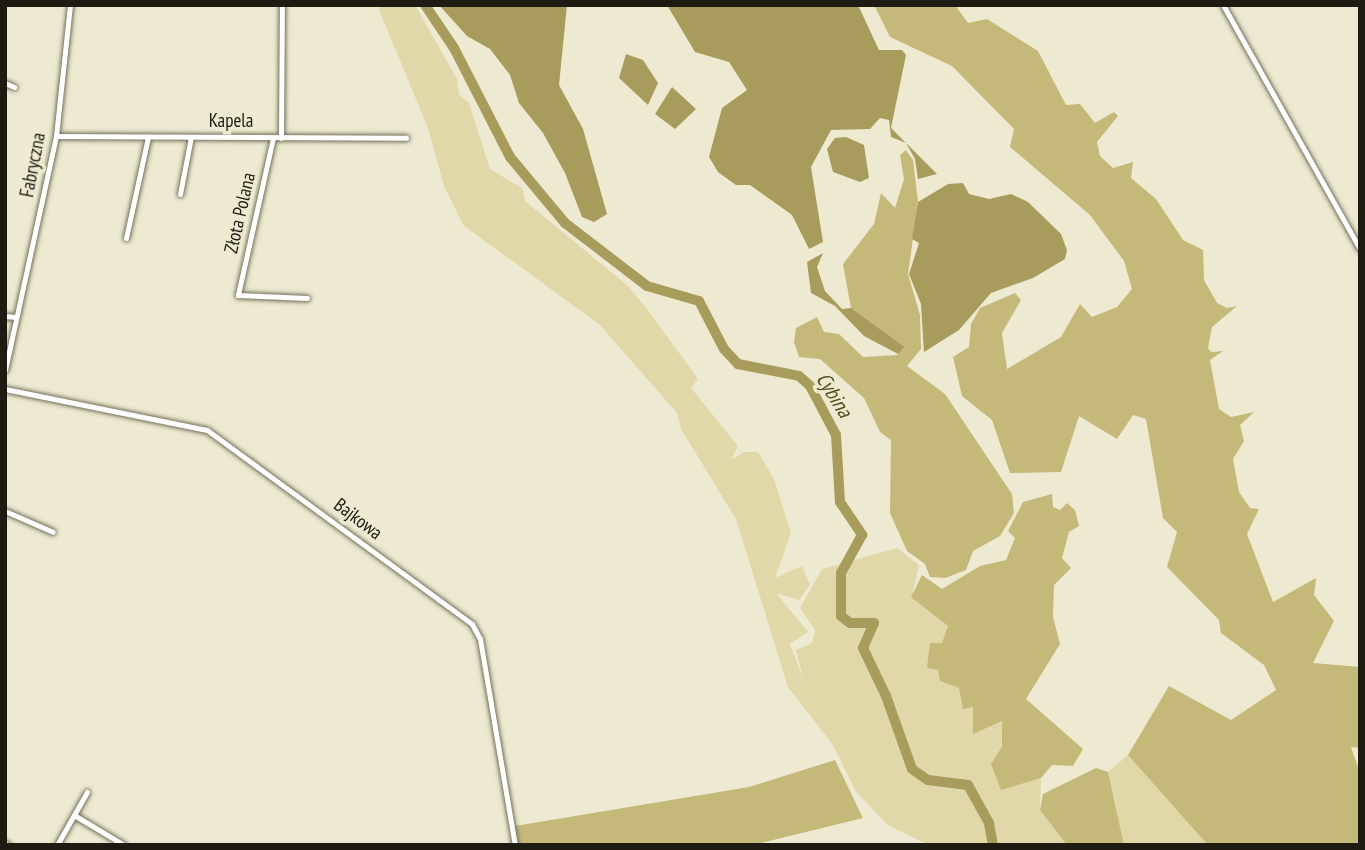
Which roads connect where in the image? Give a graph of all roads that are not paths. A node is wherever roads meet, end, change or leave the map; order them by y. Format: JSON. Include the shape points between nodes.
{"nodes":[{"id":1,"x":70,"y":5,"type":"edge"},
{"id":2,"x":282,"y":5,"type":"edge"},
{"id":3,"x":1223,"y":5,"type":"edge"},
{"id":4,"x":5,"y":83,"type":"edge"},
{"id":5,"x":14,"y":87,"type":"dead end"},
{"id":6,"x":55,"y":136,"type":"junction"},
{"id":7,"x":148,"y":136,"type":"junction"},
{"id":8,"x":191,"y":137,"type":"junction"},
{"id":9,"x":273,"y":138,"type":"junction"},
{"id":10,"x":281,"y":138,"type":"junction"},
{"id":11,"x":406,"y":138,"type":"dead end"},
{"id":12,"x":180,"y":194,"type":"dead end"},
{"id":13,"x":126,"y":238,"type":"dead end"},
{"id":14,"x":1360,"y":249,"type":"edge"},
{"id":15,"x":307,"y":298,"type":"dead end"},
{"id":16,"x":5,"y":316,"type":"edge"},
{"id":17,"x":16,"y":317,"type":"junction"},
{"id":18,"x":5,"y":370,"type":"edge"},
{"id":19,"x":5,"y":389,"type":"edge"},
{"id":20,"x":5,"y":511,"type":"edge"},
{"id":21,"x":53,"y":532,"type":"dead end"},
{"id":22,"x":87,"y":792,"type":"dead end"},
{"id":23,"x":74,"y":816,"type":"junction"},
{"id":24,"x":57,"y":845,"type":"edge"},
{"id":25,"x":124,"y":845,"type":"edge"},
{"id":26,"x":515,"y":845,"type":"edge"}],
"edges":[{"from":1,"to":6,"type":"street","name":"Fabryczna"},
{"from":2,"to":10,"type":"street"},
{"from":3,"to":14,"type":"street"},
{"from":4,"to":5,"type":"street"},
{"from":6,"to":7,"type":"street","name":"Kapela"},
{"from":6,"to":17,"type":"street","name":"Fabryczna"},
{"from":7,"to":8,"type":"street","name":"Kapela"},
{"from":7,"to":13,"type":"street"},
{"from":8,"to":9,"type":"street","name":"Kapela"},
{"from":8,"to":12,"type":"street"},
{"from":9,"to":10,"type":"street","name":"Kapela"},
{"from":9,"to":15,"type":"street","name":"Złota Polana","via":[[238,295]]},
{"from":10,"to":11,"type":"street","name":"Kapela"},
{"from":16,"to":17,"type":"street"},
{"from":17,"to":18,"type":"street","name":"Fabryczna"},
{"from":19,"to":26,"type":"street","name":"Bajkowa","via":[[207,430],[472,624],[480,639]]},
{"from":20,"to":21,"type":"street"},
{"from":22,"to":23,"type":"street"},
{"from":23,"to":24,"type":"street"},
{"from":23,"to":25,"type":"street"}]}
